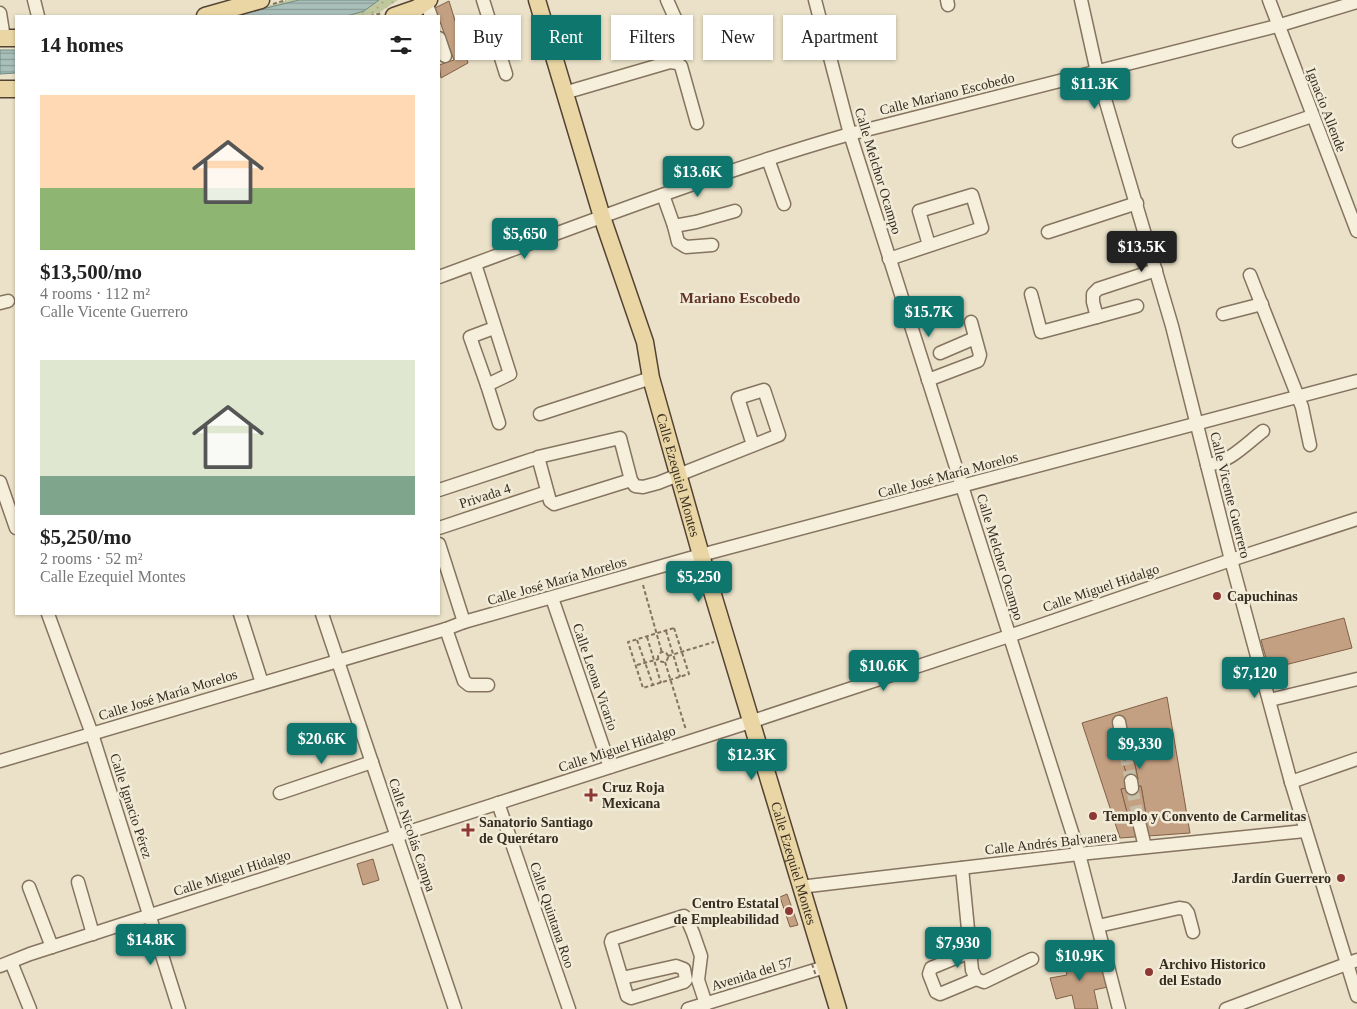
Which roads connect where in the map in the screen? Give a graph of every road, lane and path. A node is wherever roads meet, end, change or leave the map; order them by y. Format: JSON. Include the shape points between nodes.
{"nodes":[{"id":1,"x":34,"y":0,"type":"edge"},
{"id":2,"x":261,"y":0,"type":"edge"},
{"id":3,"x":483,"y":0,"type":"edge"},
{"id":4,"x":537,"y":0,"type":"edge"},
{"id":5,"x":667,"y":0,"type":"edge"},
{"id":6,"x":815,"y":0,"type":"edge"},
{"id":7,"x":1081,"y":0,"type":"edge"},
{"id":8,"x":1269,"y":0,"type":"edge"},
{"id":9,"x":1357,"y":2,"type":"edge"},
{"id":10,"x":428,"y":6,"type":"edge"},
{"id":11,"x":0,"y":13,"type":"edge"},
{"id":12,"x":38,"y":15,"type":"edge"},
{"id":13,"x":208,"y":15,"type":"edge"},
{"id":14,"x":398,"y":15,"type":"edge"},
{"id":15,"x":674,"y":15,"type":"edge"},
{"id":16,"x":1277,"y":26,"type":"junction"},
{"id":17,"x":7,"y":38,"type":"edge"},
{"id":18,"x":440,"y":41,"type":"edge"},
{"id":19,"x":445,"y":56,"type":"dead end"},
{"id":20,"x":1098,"y":72,"type":"junction"},
{"id":21,"x":506,"y":74,"type":"dead end"},
{"id":22,"x":0,"y":89,"type":"edge"},
{"id":23,"x":15,"y":89,"type":"edge"},
{"id":24,"x":564,"y":92,"type":"junction"},
{"id":25,"x":1312,"y":116,"type":"junction"},
{"id":26,"x":696,"y":123,"type":"dead end"},
{"id":27,"x":850,"y":134,"type":"junction"},
{"id":28,"x":1239,"y":141,"type":"dead end"},
{"id":29,"x":768,"y":159,"type":"junction"},
{"id":30,"x":663,"y":195,"type":"junction"},
{"id":31,"x":1137,"y":203,"type":"junction"},
{"id":32,"x":784,"y":204,"type":"dead end"},
{"id":33,"x":735,"y":211,"type":"dead end"},
{"id":34,"x":602,"y":217,"type":"junction"},
{"id":35,"x":674,"y":226,"type":"junction"},
{"id":36,"x":1357,"y":231,"type":"edge"},
{"id":37,"x":1048,"y":232,"type":"dead end"},
{"id":38,"x":712,"y":245,"type":"dead end"},
{"id":39,"x":929,"y":245,"type":"junction"},
{"id":40,"x":889,"y":259,"type":"junction"},
{"id":41,"x":475,"y":264,"type":"junction"},
{"id":42,"x":1156,"y":270,"type":"junction"},
{"id":43,"x":1250,"y":275,"type":"dead end"},
{"id":44,"x":440,"y":277,"type":"edge"},
{"id":45,"x":1031,"y":294,"type":"dead end"},
{"id":46,"x":1262,"y":304,"type":"junction"},
{"id":47,"x":1137,"y":306,"type":"dead end"},
{"id":48,"x":1223,"y":314,"type":"dead end"},
{"id":49,"x":1097,"y":317,"type":"junction"},
{"id":50,"x":970,"y":322,"type":"dead end"},
{"id":51,"x":494,"y":328,"type":"junction"},
{"id":52,"x":976,"y":338,"type":"junction"},
{"id":53,"x":940,"y":353,"type":"dead end"},
{"id":54,"x":651,"y":378,"type":"junction"},
{"id":55,"x":928,"y":380,"type":"junction"},
{"id":56,"x":1357,"y":381,"type":"edge"},
{"id":57,"x":487,"y":385,"type":"junction"},
{"id":58,"x":1299,"y":397,"type":"junction"},
{"id":59,"x":540,"y":414,"type":"dead end"},
{"id":60,"x":499,"y":423,"type":"dead end"},
{"id":61,"x":1197,"y":424,"type":"junction"},
{"id":62,"x":1263,"y":431,"type":"dead end"},
{"id":63,"x":1310,"y":445,"type":"dead end"},
{"id":64,"x":753,"y":446,"type":"dead end"},
{"id":65,"x":533,"y":459,"type":"dead end"},
{"id":66,"x":1207,"y":465,"type":"junction"},
{"id":67,"x":679,"y":475,"type":"junction"},
{"id":68,"x":631,"y":480,"type":"junction"},
{"id":69,"x":0,"y":482,"type":"edge"},
{"id":70,"x":962,"y":487,"type":"junction"},
{"id":71,"x":440,"y":490,"type":"edge"},
{"id":72,"x":541,"y":494,"type":"dead end"},
{"id":73,"x":8,"y":506,"type":"edge"},
{"id":74,"x":1357,"y":519,"type":"edge"},
{"id":75,"x":15,"y":525,"type":"edge"},
{"id":76,"x":440,"y":528,"type":"edge"},
{"id":77,"x":440,"y":547,"type":"edge"},
{"id":78,"x":701,"y":555,"type":"junction"},
{"id":79,"x":1231,"y":560,"type":"junction"},
{"id":80,"x":639,"y":573,"type":"junction"},
{"id":81,"x":552,"y":598,"type":"junction"},
{"id":82,"x":48,"y":615,"type":"edge"},
{"id":83,"x":240,"y":615,"type":"edge"},
{"id":84,"x":322,"y":615,"type":"edge"},
{"id":85,"x":464,"y":622,"type":"junction"},
{"id":86,"x":446,"y":629,"type":"junction"},
{"id":87,"x":666,"y":630,"type":"junction"},
{"id":88,"x":656,"y":633,"type":"junction"},
{"id":89,"x":647,"y":636,"type":"junction"},
{"id":90,"x":1009,"y":636,"type":"junction"},
{"id":91,"x":726,"y":638,"type":"junction"},
{"id":92,"x":637,"y":639,"type":"junction"},
{"id":93,"x":662,"y":652,"type":"junction"},
{"id":94,"x":682,"y":652,"type":"junction"},
{"id":95,"x":673,"y":654,"type":"junction"},
{"id":96,"x":668,"y":656,"type":"junction"},
{"id":97,"x":659,"y":659,"type":"junction"},
{"id":98,"x":339,"y":660,"type":"junction"},
{"id":99,"x":654,"y":660,"type":"junction"},
{"id":100,"x":665,"y":662,"type":"junction"},
{"id":101,"x":645,"y":663,"type":"junction"},
{"id":102,"x":636,"y":666,"type":"junction"},
{"id":103,"x":680,"y":677,"type":"junction"},
{"id":104,"x":670,"y":680,"type":"junction"},
{"id":105,"x":1356,"y":681,"type":"edge"},
{"id":106,"x":262,"y":683,"type":"junction"},
{"id":107,"x":660,"y":683,"type":"junction"},
{"id":108,"x":488,"y":685,"type":"dead end"},
{"id":109,"x":651,"y":686,"type":"junction"},
{"id":110,"x":651,"y":690,"type":"dead end"},
{"id":111,"x":1270,"y":700,"type":"junction"},
{"id":112,"x":750,"y":722,"type":"junction"},
{"id":113,"x":1119,"y":722,"type":"dead end"},
{"id":114,"x":92,"y":734,"type":"junction"},
{"id":115,"x":689,"y":741,"type":"junction"},
{"id":116,"x":1124,"y":753,"type":"tunnel mouth"},
{"id":117,"x":1357,"y":759,"type":"edge"},
{"id":118,"x":0,"y":761,"type":"edge"},
{"id":119,"x":372,"y":762,"type":"junction"},
{"id":120,"x":610,"y":767,"type":"junction"},
{"id":121,"x":1291,"y":782,"type":"junction"},
{"id":122,"x":280,"y":793,"type":"dead end"},
{"id":123,"x":498,"y":803,"type":"junction"},
{"id":124,"x":1139,"y":822,"type":"tunnel mouth"},
{"id":125,"x":1305,"y":831,"type":"junction"},
{"id":126,"x":396,"y":836,"type":"junction"},
{"id":127,"x":1145,"y":847,"type":"junction"},
{"id":128,"x":1079,"y":854,"type":"junction"},
{"id":129,"x":962,"y":868,"type":"junction"},
{"id":130,"x":78,"y":882,"type":"dead end"},
{"id":131,"x":29,"y":887,"type":"dead end"},
{"id":132,"x":800,"y":887,"type":"junction"},
{"id":133,"x":150,"y":915,"type":"junction"},
{"id":134,"x":1098,"y":926,"type":"junction"},
{"id":135,"x":1193,"y":932,"type":"dead end"},
{"id":136,"x":93,"y":934,"type":"junction"},
{"id":137,"x":52,"y":947,"type":"junction"},
{"id":138,"x":970,"y":952,"type":"junction"},
{"id":139,"x":1032,"y":959,"type":"dead end"},
{"id":140,"x":1352,"y":961,"type":"edge"},
{"id":141,"x":5,"y":964,"type":"edge"},
{"id":142,"x":818,"y":969,"type":"junction"},
{"id":143,"x":685,"y":974,"type":"junction"},
{"id":144,"x":622,"y":978,"type":"junction"},
{"id":145,"x":976,"y":979,"type":"junction"},
{"id":146,"x":698,"y":980,"type":"junction"},
{"id":147,"x":1357,"y":996,"type":"edge"},
{"id":148,"x":706,"y":1004,"type":"junction"},
{"id":149,"x":178,"y":1008,"type":"edge"},
{"id":150,"x":452,"y":1008,"type":"edge"},
{"id":151,"x":30,"y":1009,"type":"edge"},
{"id":152,"x":569,"y":1009,"type":"edge"},
{"id":153,"x":688,"y":1009,"type":"edge"},
{"id":154,"x":838,"y":1009,"type":"edge"},
{"id":155,"x":1119,"y":1009,"type":"edge"},
{"id":156,"x":1226,"y":1009,"type":"edge"}],
"edges":[{"from":1,"to":12,"type":"street"},
{"from":2,"to":13,"type":"main road"},
{"from":3,"to":21,"type":"street"},
{"from":4,"to":24,"type":"main road","name":"Calle Ezequiel Montes"},
{"from":5,"to":15,"type":"street"},
{"from":6,"to":27,"type":"street","name":"Calle Melchor Ocampo"},
{"from":7,"to":20,"type":"street","name":"Calle Vicente Guerrero"},
{"from":8,"to":16,"type":"street","name":"Ignacio Allende"},
{"from":9,"to":16,"type":"street","name":"Calle Mariano Escobedo"},
{"from":10,"to":14,"type":"main road"},
{"from":11,"to":17,"type":"street"},
{"from":16,"to":20,"type":"street","name":"Calle Mariano Escobedo"},
{"from":16,"to":25,"type":"street","name":"Ignacio Allende"},
{"from":18,"to":19,"type":"street"},
{"from":20,"to":27,"type":"street","name":"Calle Mariano Escobedo"},
{"from":20,"to":31,"type":"street","name":"Calle Vicente Guerrero"},
{"from":22,"to":23,"type":"main road"},
{"from":24,"to":26,"type":"street","via":[[670,62],[677,63],[681,66]]},
{"from":24,"to":34,"type":"main road","name":"Calle Ezequiel Montes"},
{"from":25,"to":28,"type":"street"},
{"from":25,"to":36,"type":"street","name":"Ignacio Allende"},
{"from":27,"to":29,"type":"street","name":"Calle Mariano Escobedo"},
{"from":27,"to":40,"type":"street","name":"Calle Melchor Ocampo"},
{"from":29,"to":30,"type":"street","name":"Calle Mariano Escobedo"},
{"from":29,"to":32,"type":"street"},
{"from":30,"to":34,"type":"street","name":"Calle Mariano Escobedo"},
{"from":30,"to":35,"type":"street"},
{"from":31,"to":37,"type":"street"},
{"from":31,"to":42,"type":"street","name":"Calle Vicente Guerrero"},
{"from":33,"to":35,"type":"street"},
{"from":34,"to":41,"type":"street","name":"Calle Mariano Escobedo"},
{"from":34,"to":54,"type":"main road","name":"Calle Ezequiel Montes","via":[[645,342]]},
{"from":35,"to":38,"type":"street","via":[[678,242],[686,247]]},
{"from":39,"to":39,"type":"street","via":[[982,228],[972,195],[919,211]]},
{"from":39,"to":40,"type":"street"},
{"from":40,"to":55,"type":"street","name":"Calle Melchor Ocampo"},
{"from":41,"to":44,"type":"street","name":"Calle Mariano Escobedo"},
{"from":41,"to":51,"type":"street"},
{"from":42,"to":49,"type":"street","via":[[1098,288],[1092,302]]},
{"from":42,"to":61,"type":"street","name":"Calle Vicente Guerrero"},
{"from":43,"to":46,"type":"street"},
{"from":45,"to":49,"type":"street","via":[[1041,332]]},
{"from":46,"to":48,"type":"street"},
{"from":46,"to":58,"type":"street"},
{"from":47,"to":49,"type":"street"},
{"from":50,"to":52,"type":"street"},
{"from":51,"to":57,"type":"street","via":[[510,374]]},
{"from":51,"to":57,"type":"street","via":[[470,338]]},
{"from":52,"to":53,"type":"street"},
{"from":52,"to":55,"type":"street","via":[[980,355],[978,361]]},
{"from":54,"to":59,"type":"street"},
{"from":54,"to":67,"type":"main road","name":"Calle Ezequiel Montes"},
{"from":55,"to":70,"type":"street","name":"Calle Melchor Ocampo"},
{"from":56,"to":58,"type":"street","name":"Calle José María Morelos"},
{"from":57,"to":60,"type":"street"},
{"from":58,"to":61,"type":"street","name":"Calle José María Morelos"},
{"from":58,"to":63,"type":"street"},
{"from":61,"to":66,"type":"street","name":"Calle Vicente Guerrero"},
{"from":61,"to":70,"type":"street","name":"Calle José María Morelos"},
{"from":62,"to":66,"type":"street","via":[[1233,456]]},
{"from":64,"to":67,"type":"street"},
{"from":65,"to":71,"type":"street"},
{"from":66,"to":79,"type":"street","name":"Calle Vicente Guerrero"},
{"from":67,"to":68,"type":"street","via":[[643,487],[635,486]]},
{"from":67,"to":78,"type":"main road","name":"Calle Ezequiel Montes"},
{"from":68,"to":68,"type":"street","via":[[554,504],[550,501],[538,457],[620,438]]},
{"from":69,"to":73,"type":"street"},
{"from":70,"to":78,"type":"street","name":"Calle José María Morelos"},
{"from":70,"to":90,"type":"street","name":"Calle Melchor Ocampo"},
{"from":72,"to":76,"type":"street","name":"Privada 4"},
{"from":73,"to":75,"type":"street"},
{"from":74,"to":79,"type":"street","name":"Calle Miguel Hidalgo"},
{"from":77,"to":85,"type":"street"},
{"from":78,"to":80,"type":"street","name":"Calle José María Morelos"},
{"from":78,"to":91,"type":"main road","name":"Calle Ezequiel Montes"},
{"from":79,"to":90,"type":"street","name":"Calle Miguel Hidalgo"},
{"from":79,"to":111,"type":"street","name":"Calle Vicente Guerrero"},
{"from":80,"to":81,"type":"street","name":"Calle José María Morelos"},
{"from":80,"to":88,"type":"path"},
{"from":81,"to":85,"type":"street","name":"Calle José María Morelos"},
{"from":81,"to":120,"type":"street","name":"Calle Leona Vicario"},
{"from":82,"to":114,"type":"street","name":"Calle Ignacio Pérez"},
{"from":83,"to":106,"type":"street"},
{"from":84,"to":98,"type":"street","name":"Calle Nicolás Campa"},
{"from":85,"to":86,"type":"street","name":"Calle José María Morelos"},
{"from":86,"to":98,"type":"street","name":"Calle José María Morelos"},
{"from":86,"to":108,"type":"street","via":[[464,682]]},
{"from":87,"to":88,"type":"path"},
{"from":87,"to":94,"type":"path","via":[[674,628]]},
{"from":87,"to":95,"type":"path"},
{"from":88,"to":89,"type":"path"},
{"from":88,"to":93,"type":"path"},
{"from":89,"to":92,"type":"path"},
{"from":89,"to":99,"type":"path"},
{"from":90,"to":112,"type":"street","name":"Calle Miguel Hidalgo"},
{"from":90,"to":128,"type":"street","name":"Calle Melchor Ocampo"},
{"from":91,"to":94,"type":"path"},
{"from":91,"to":112,"type":"main road","name":"Calle Ezequiel Montes"},
{"from":92,"to":101,"type":"path"},
{"from":92,"to":102,"type":"path","via":[[628,642]]},
{"from":93,"to":96,"type":"path"},
{"from":93,"to":97,"type":"path"},
{"from":94,"to":95,"type":"path"},
{"from":94,"to":103,"type":"path","via":[[689,674]]},
{"from":95,"to":96,"type":"path"},
{"from":95,"to":103,"type":"path"},
{"from":96,"to":100,"type":"path"},
{"from":97,"to":99,"type":"path"},
{"from":97,"to":100,"type":"path"},
{"from":98,"to":106,"type":"street","name":"Calle José María Morelos"},
{"from":98,"to":119,"type":"street","name":"Calle Nicolás Campa"},
{"from":99,"to":101,"type":"path"},
{"from":99,"to":107,"type":"path"},
{"from":100,"to":104,"type":"path"},
{"from":101,"to":102,"type":"path"},
{"from":101,"to":109,"type":"path"},
{"from":102,"to":109,"type":"path","via":[[643,688]]},
{"from":103,"to":104,"type":"path"},
{"from":104,"to":107,"type":"path"},
{"from":104,"to":115,"type":"path"},
{"from":105,"to":111,"type":"street"},
{"from":106,"to":114,"type":"street","name":"Calle José María Morelos"},
{"from":107,"to":109,"type":"path"},
{"from":109,"to":110,"type":"path"},
{"from":111,"to":121,"type":"street","name":"Calle Vicente Guerrero"},
{"from":112,"to":115,"type":"street","name":"Calle Miguel Hidalgo"},
{"from":112,"to":132,"type":"main road","name":"Calle Ezequiel Montes"},
{"from":113,"to":116,"type":"street"},
{"from":114,"to":118,"type":"street","name":"Calle José María Morelos"},
{"from":114,"to":133,"type":"street","name":"Calle Ignacio Pérez"},
{"from":115,"to":120,"type":"street","name":"Calle Miguel Hidalgo"},
{"from":117,"to":121,"type":"street"},
{"from":119,"to":122,"type":"street"},
{"from":119,"to":126,"type":"street","name":"Calle Nicolás Campa"},
{"from":120,"to":123,"type":"street","name":"Calle Miguel Hidalgo"},
{"from":121,"to":125,"type":"street","name":"Calle Vicente Guerrero"},
{"from":123,"to":126,"type":"street","name":"Calle Miguel Hidalgo"},
{"from":123,"to":152,"type":"street","name":"Calle Quintana Roo"},
{"from":124,"to":127,"type":"street"},
{"from":125,"to":127,"type":"street","name":"Calle Andrés Balvanera"},
{"from":125,"to":140,"type":"street","name":"Calle Vicente Guerrero"},
{"from":126,"to":133,"type":"street","name":"Calle Miguel Hidalgo"},
{"from":126,"to":150,"type":"street","name":"Calle Nicolás Campa"},
{"from":127,"to":128,"type":"street","name":"Calle Andrés Balvanera"},
{"from":128,"to":129,"type":"street","name":"Calle Andrés Balvanera"},
{"from":128,"to":134,"type":"street","name":"Calle Melchor Ocampo"},
{"from":129,"to":132,"type":"street","name":"Calle Andrés Balvanera"},
{"from":129,"to":138,"type":"street"},
{"from":130,"to":136,"type":"street"},
{"from":131,"to":137,"type":"street"},
{"from":132,"to":142,"type":"main road","name":"Calle Ezequiel Montes"},
{"from":133,"to":136,"type":"street","name":"Calle Miguel Hidalgo"},
{"from":133,"to":149,"type":"street","name":"Calle Ignacio Pérez"},
{"from":134,"to":135,"type":"street","via":[[1179,908],[1188,913]]},
{"from":134,"to":155,"type":"street","name":"Calle Melchor Ocampo"},
{"from":136,"to":137,"type":"street","name":"Calle Miguel Hidalgo"},
{"from":137,"to":141,"type":"street","name":"Calle Miguel Hidalgo"},
{"from":138,"to":145,"type":"street"},
{"from":138,"to":145,"type":"street","via":[[931,968],[929,974],[936,992],[940,994]]},
{"from":139,"to":145,"type":"street","via":[[984,982]]},
{"from":140,"to":147,"type":"street","name":"Calle Vicente Guerrero"},
{"from":140,"to":156,"type":"street"},
{"from":141,"to":151,"type":"street"},
{"from":142,"to":148,"type":"street","name":"Avenida del 57"},
{"from":142,"to":154,"type":"main road","name":"Calle Ezequiel Montes"},
{"from":143,"to":144,"type":"street","via":[[684,969],[676,966]]},
{"from":143,"to":144,"type":"street","via":[[684,982],[630,998]]},
{"from":143,"to":146,"type":"street"},
{"from":144,"to":146,"type":"street","via":[[612,939],[684,916],[701,956]]},
{"from":146,"to":148,"type":"street"},
{"from":148,"to":153,"type":"street","name":"Avenida del 57"}]}
